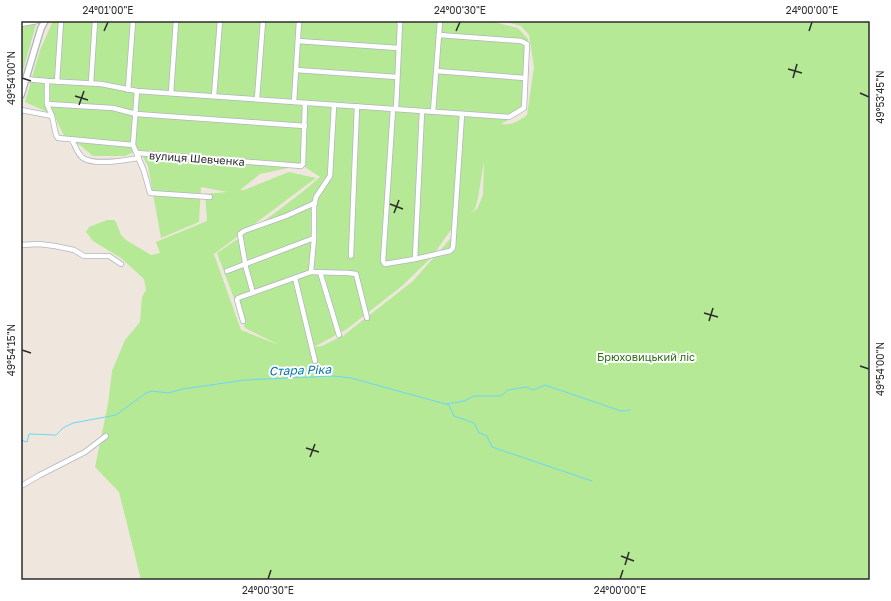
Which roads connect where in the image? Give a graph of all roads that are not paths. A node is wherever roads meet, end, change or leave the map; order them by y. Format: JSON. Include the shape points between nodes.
{"nodes":[{"id":1,"x":37,"y":21,"type":"edge"},
{"id":2,"x":45,"y":21,"type":"edge"},
{"id":3,"x":61,"y":21,"type":"edge"},
{"id":4,"x":95,"y":21,"type":"edge"},
{"id":5,"x":133,"y":21,"type":"edge"},
{"id":6,"x":176,"y":21,"type":"edge"},
{"id":7,"x":220,"y":21,"type":"edge"},
{"id":8,"x":264,"y":21,"type":"edge"},
{"id":9,"x":299,"y":21,"type":"edge"},
{"id":10,"x":398,"y":21,"type":"edge"},
{"id":11,"x":440,"y":21,"type":"edge"},
{"id":12,"x":21,"y":24,"type":"edge"},
{"id":13,"x":439,"y":35,"type":"junction"},
{"id":14,"x":298,"y":41,"type":"junction"},
{"id":15,"x":398,"y":48,"type":"junction"},
{"id":16,"x":296,"y":70,"type":"junction"},
{"id":17,"x":436,"y":71,"type":"junction"},
{"id":18,"x":397,"y":77,"type":"junction"},
{"id":19,"x":526,"y":78,"type":"junction"},
{"id":20,"x":25,"y":79,"type":"junction"},
{"id":21,"x":47,"y":81,"type":"junction"},
{"id":22,"x":57,"y":82,"type":"junction"},
{"id":23,"x":91,"y":84,"type":"junction"},
{"id":24,"x":128,"y":90,"type":"junction"},
{"id":25,"x":137,"y":91,"type":"junction"},
{"id":26,"x":171,"y":93,"type":"junction"},
{"id":27,"x":21,"y":95,"type":"edge"},
{"id":28,"x":214,"y":96,"type":"junction"},
{"id":29,"x":257,"y":100,"type":"junction"},
{"id":30,"x":294,"y":102,"type":"junction"},
{"id":31,"x":306,"y":103,"type":"junction"},
{"id":32,"x":47,"y":104,"type":"junction"},
{"id":33,"x":334,"y":105,"type":"junction"},
{"id":34,"x":358,"y":106,"type":"junction"},
{"id":35,"x":394,"y":109,"type":"junction"},
{"id":36,"x":21,"y":110,"type":"edge"},
{"id":37,"x":422,"y":111,"type":"junction"},
{"id":38,"x":433,"y":112,"type":"junction"},
{"id":39,"x":136,"y":114,"type":"junction"},
{"id":40,"x":462,"y":114,"type":"junction"},
{"id":41,"x":52,"y":116,"type":"junction"},
{"id":42,"x":305,"y":126,"type":"junction"},
{"id":43,"x":72,"y":140,"type":"junction"},
{"id":44,"x":133,"y":145,"type":"junction"},
{"id":45,"x":138,"y":156,"type":"junction"},
{"id":46,"x":210,"y":197,"type":"dead end"},
{"id":47,"x":315,"y":203,"type":"junction"},
{"id":48,"x":314,"y":238,"type":"junction"},
{"id":49,"x":21,"y":245,"type":"edge"},
{"id":50,"x":351,"y":256,"type":"dead end"},
{"id":51,"x":415,"y":259,"type":"junction"},
{"id":52,"x":121,"y":264,"type":"dead end"},
{"id":53,"x":245,"y":264,"type":"junction"},
{"id":54,"x":227,"y":271,"type":"dead end"},
{"id":55,"x":311,"y":272,"type":"junction"},
{"id":56,"x":320,"y":272,"type":"junction"},
{"id":57,"x":295,"y":278,"type":"junction"},
{"id":58,"x":253,"y":293,"type":"junction"},
{"id":59,"x":367,"y":318,"type":"dead end"},
{"id":60,"x":243,"y":321,"type":"dead end"},
{"id":61,"x":339,"y":335,"type":"dead end"},
{"id":62,"x":315,"y":361,"type":"dead end"},
{"id":63,"x":106,"y":436,"type":"dead end"},
{"id":64,"x":21,"y":486,"type":"edge"}],
"edges":[{"from":1,"to":12,"type":"street"},
{"from":2,"to":20,"type":"street"},
{"from":3,"to":22,"type":"street"},
{"from":4,"to":23,"type":"street"},
{"from":5,"to":24,"type":"street"},
{"from":6,"to":26,"type":"street"},
{"from":7,"to":28,"type":"street"},
{"from":8,"to":29,"type":"street"},
{"from":9,"to":14,"type":"street"},
{"from":10,"to":15,"type":"street"},
{"from":11,"to":13,"type":"street"},
{"from":13,"to":17,"type":"street"},
{"from":13,"to":19,"type":"street","via":[[521,41],[527,44]]},
{"from":14,"to":15,"type":"street"},
{"from":14,"to":16,"type":"street"},
{"from":15,"to":18,"type":"street"},
{"from":16,"to":18,"type":"street"},
{"from":16,"to":30,"type":"street"},
{"from":17,"to":19,"type":"street"},
{"from":17,"to":38,"type":"street"},
{"from":18,"to":35,"type":"street"},
{"from":19,"to":40,"type":"street","via":[[524,108],[509,117]]},
{"from":20,"to":21,"type":"street"},
{"from":20,"to":27,"type":"street"},
{"from":21,"to":22,"type":"street"},
{"from":21,"to":32,"type":"street"},
{"from":22,"to":23,"type":"street"},
{"from":23,"to":24,"type":"street"},
{"from":24,"to":25,"type":"street"},
{"from":25,"to":26,"type":"street"},
{"from":25,"to":39,"type":"street"},
{"from":26,"to":28,"type":"street"},
{"from":28,"to":29,"type":"street"},
{"from":29,"to":30,"type":"street"},
{"from":30,"to":31,"type":"street"},
{"from":31,"to":33,"type":"street"},
{"from":31,"to":42,"type":"street"},
{"from":32,"to":39,"type":"street","via":[[113,108]]},
{"from":32,"to":41,"type":"street"},
{"from":33,"to":34,"type":"street"},
{"from":33,"to":47,"type":"street","via":[[330,176],[316,197]]},
{"from":34,"to":35,"type":"street"},
{"from":34,"to":50,"type":"street"},
{"from":35,"to":37,"type":"street"},
{"from":35,"to":51,"type":"street","via":[[383,261],[385,264]]},
{"from":36,"to":41,"type":"street"},
{"from":37,"to":38,"type":"street"},
{"from":37,"to":51,"type":"street"},
{"from":38,"to":40,"type":"street"},
{"from":39,"to":42,"type":"street"},
{"from":39,"to":44,"type":"street"},
{"from":40,"to":51,"type":"street","via":[[453,248],[450,251]]},
{"from":41,"to":43,"type":"street","name":"вулиця Шевченка","via":[[58,138]]},
{"from":42,"to":45,"type":"street","name":"вулиця Шевченка","via":[[301,166]]},
{"from":43,"to":44,"type":"street","name":"вулиця Шевченка"},
{"from":43,"to":45,"type":"street","via":[[82,158],[89,161],[110,161]]},
{"from":44,"to":45,"type":"street","name":"вулиця Шевченка"},
{"from":45,"to":46,"type":"street","via":[[150,193]]},
{"from":47,"to":48,"type":"street"},
{"from":47,"to":53,"type":"street","via":[[240,234]]},
{"from":48,"to":53,"type":"street"},
{"from":48,"to":55,"type":"street"},
{"from":49,"to":52,"type":"street","via":[[39,244],[74,250],[84,256],[109,256]]},
{"from":53,"to":54,"type":"street"},
{"from":53,"to":58,"type":"street"},
{"from":55,"to":56,"type":"street"},
{"from":55,"to":57,"type":"street"},
{"from":56,"to":59,"type":"street","via":[[356,274]]},
{"from":56,"to":61,"type":"street"},
{"from":57,"to":58,"type":"street"},
{"from":57,"to":62,"type":"street"},
{"from":58,"to":60,"type":"street","via":[[237,300]]},
{"from":63,"to":64,"type":"street","via":[[85,452]]}]}
